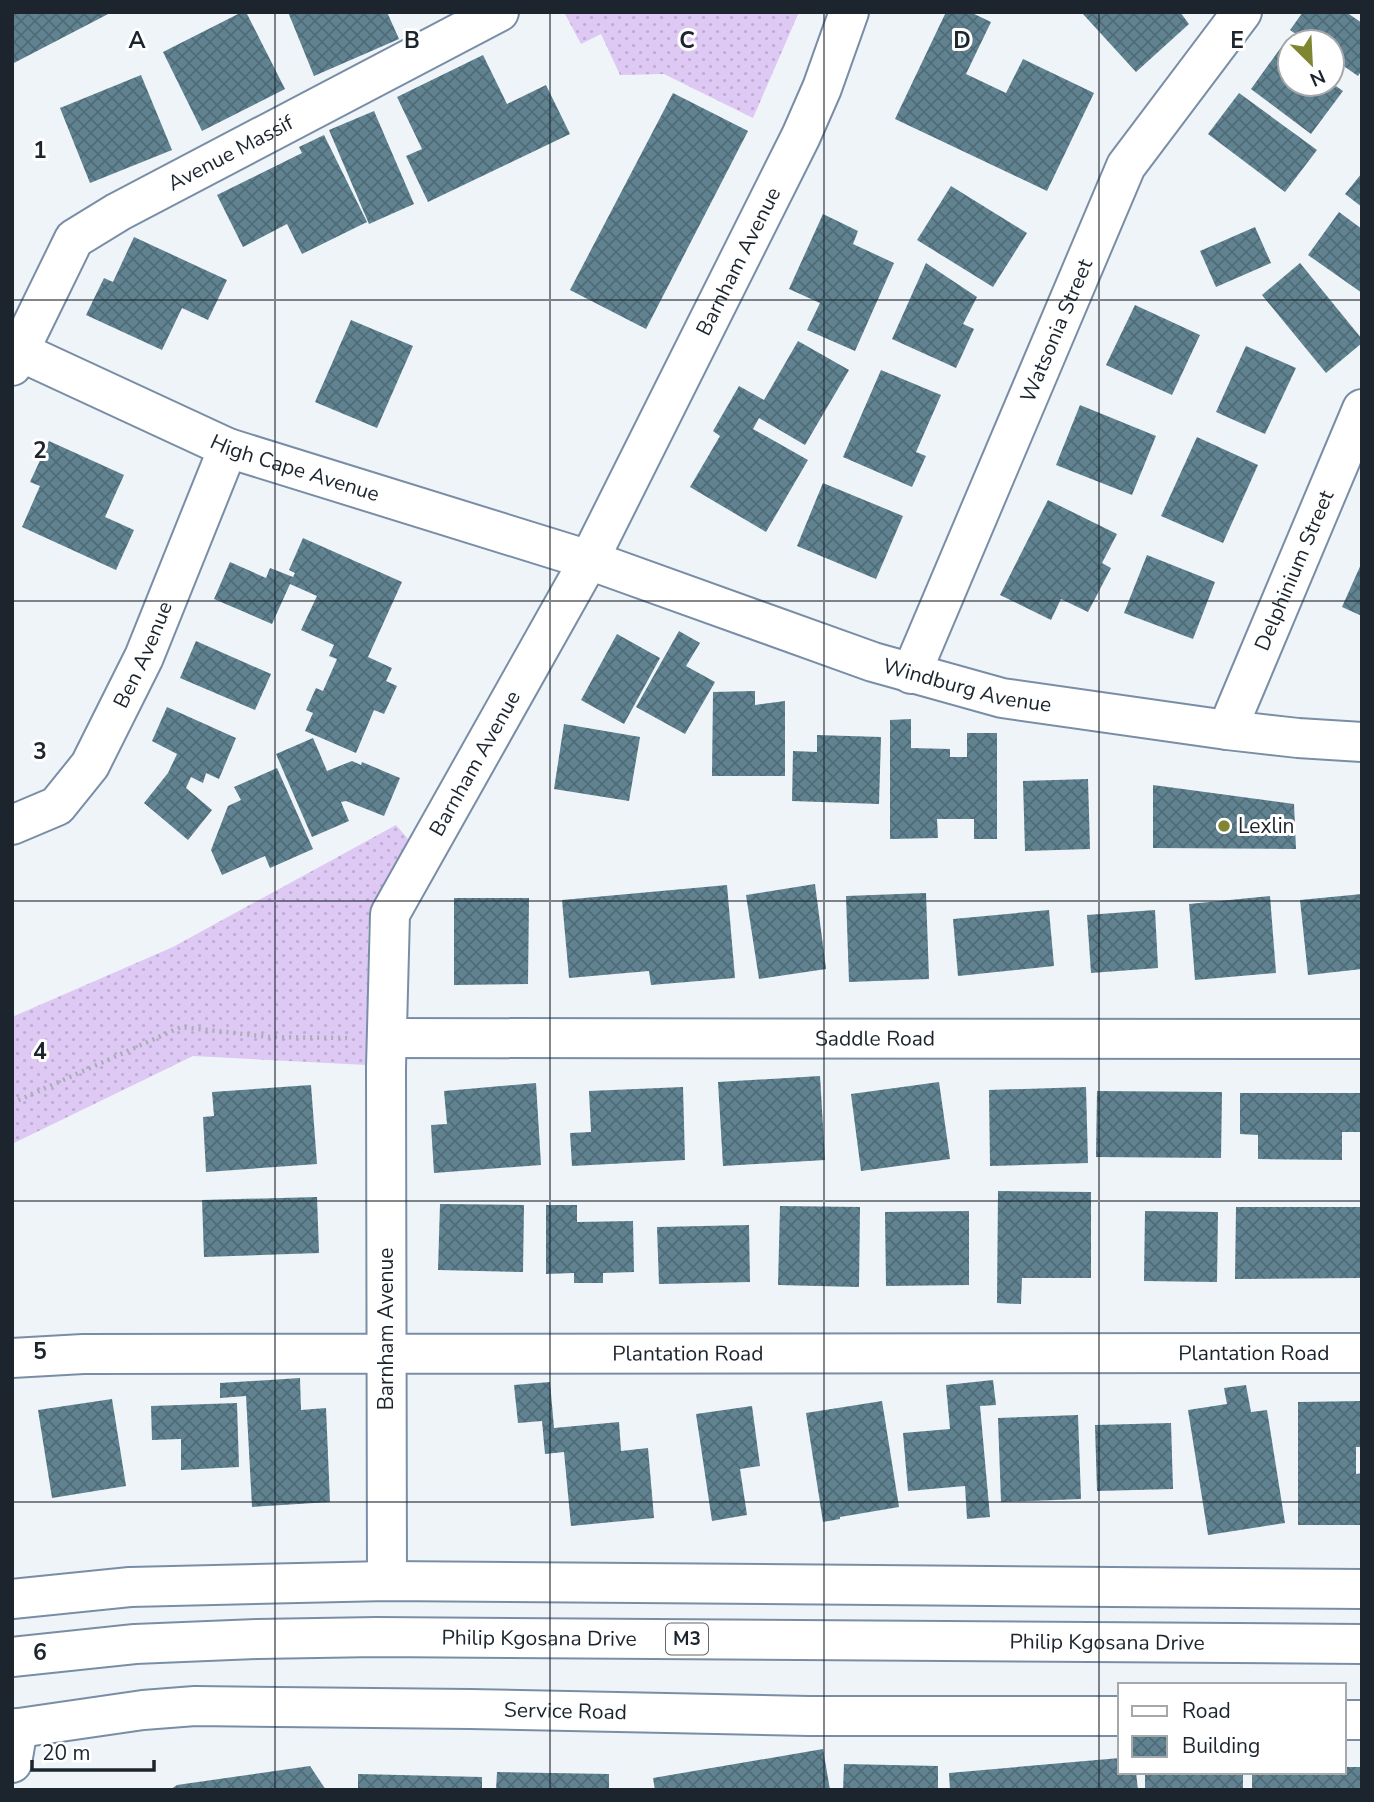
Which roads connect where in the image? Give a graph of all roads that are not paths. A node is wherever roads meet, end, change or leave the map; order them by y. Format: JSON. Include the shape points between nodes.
{"nodes":[{"id":1,"x":499,"y":12,"type":"edge"},
{"id":2,"x":849,"y":12,"type":"edge"},
{"id":3,"x":1242,"y":12,"type":"edge"},
{"id":4,"x":14,"y":355,"type":"edge"},
{"id":5,"x":1362,"y":409,"type":"edge"},
{"id":6,"x":228,"y":448,"type":"junction"},
{"id":7,"x":589,"y":560,"type":"junction"},
{"id":8,"x":911,"y":674,"type":"junction"},
{"id":9,"x":1227,"y":730,"type":"junction"},
{"id":10,"x":1362,"y":741,"type":"edge"},
{"id":11,"x":12,"y":825,"type":"edge"},
{"id":12,"x":387,"y":1038,"type":"junction"},
{"id":13,"x":1362,"y":1040,"type":"edge"},
{"id":14,"x":1362,"y":1353,"type":"edge"},
{"id":15,"x":386,"y":1354,"type":"junction"},
{"id":16,"x":12,"y":1358,"type":"edge"},
{"id":17,"x":387,"y":1581,"type":"junction"},
{"id":18,"x":1362,"y":1589,"type":"edge"},
{"id":19,"x":12,"y":1599,"type":"edge"},
{"id":20,"x":1362,"y":1644,"type":"edge"},
{"id":21,"x":12,"y":1657,"type":"edge"},
{"id":22,"x":1118,"y":1716,"type":"edge"},
{"id":23,"x":14,"y":1740,"type":"edge"}],
"edges":[{"from":1,"to":4,"type":"street","name":"Avenue Massif","via":[[74,239]]},
{"from":2,"to":7,"type":"street","name":"Barnham Avenue","via":[[801,135]]},
{"from":3,"to":8,"type":"street","name":"Watsonia Street","via":[[1126,166]]},
{"from":4,"to":6,"type":"street","name":"High Cape Avenue"},
{"from":5,"to":9,"type":"street","name":"Delphinium Street"},
{"from":6,"to":7,"type":"street","name":"High Cape Avenue"},
{"from":6,"to":11,"type":"street","name":"Ben Avenue","via":[[144,657],[90,765],[57,806]]},
{"from":7,"to":8,"type":"street","name":"Windburg Avenue"},
{"from":7,"to":12,"type":"street","name":"Barnham Avenue","via":[[390,914]]},
{"from":8,"to":9,"type":"street","name":"Windburg Avenue","via":[[1002,698]]},
{"from":9,"to":10,"type":"street","name":"Windburg Avenue"},
{"from":12,"to":13,"type":"street","name":"Saddle Road"},
{"from":12,"to":15,"type":"street","name":"Barnham Avenue"},
{"from":14,"to":15,"type":"street","name":"Plantation Road"},
{"from":15,"to":16,"type":"street","name":"Plantation Road"},
{"from":15,"to":17,"type":"street","name":"Barnham Avenue"},
{"from":17,"to":18,"type":"street"},
{"from":17,"to":19,"type":"street","via":[[130,1587]]},
{"from":20,"to":21,"type":"street","name":"Philip Kgosana Drive","number":"M3","via":[[377,1637],[135,1644]]},
{"from":22,"to":23,"type":"street","name":"Service Road","via":[[195,1706],[143,1710]]}]}
